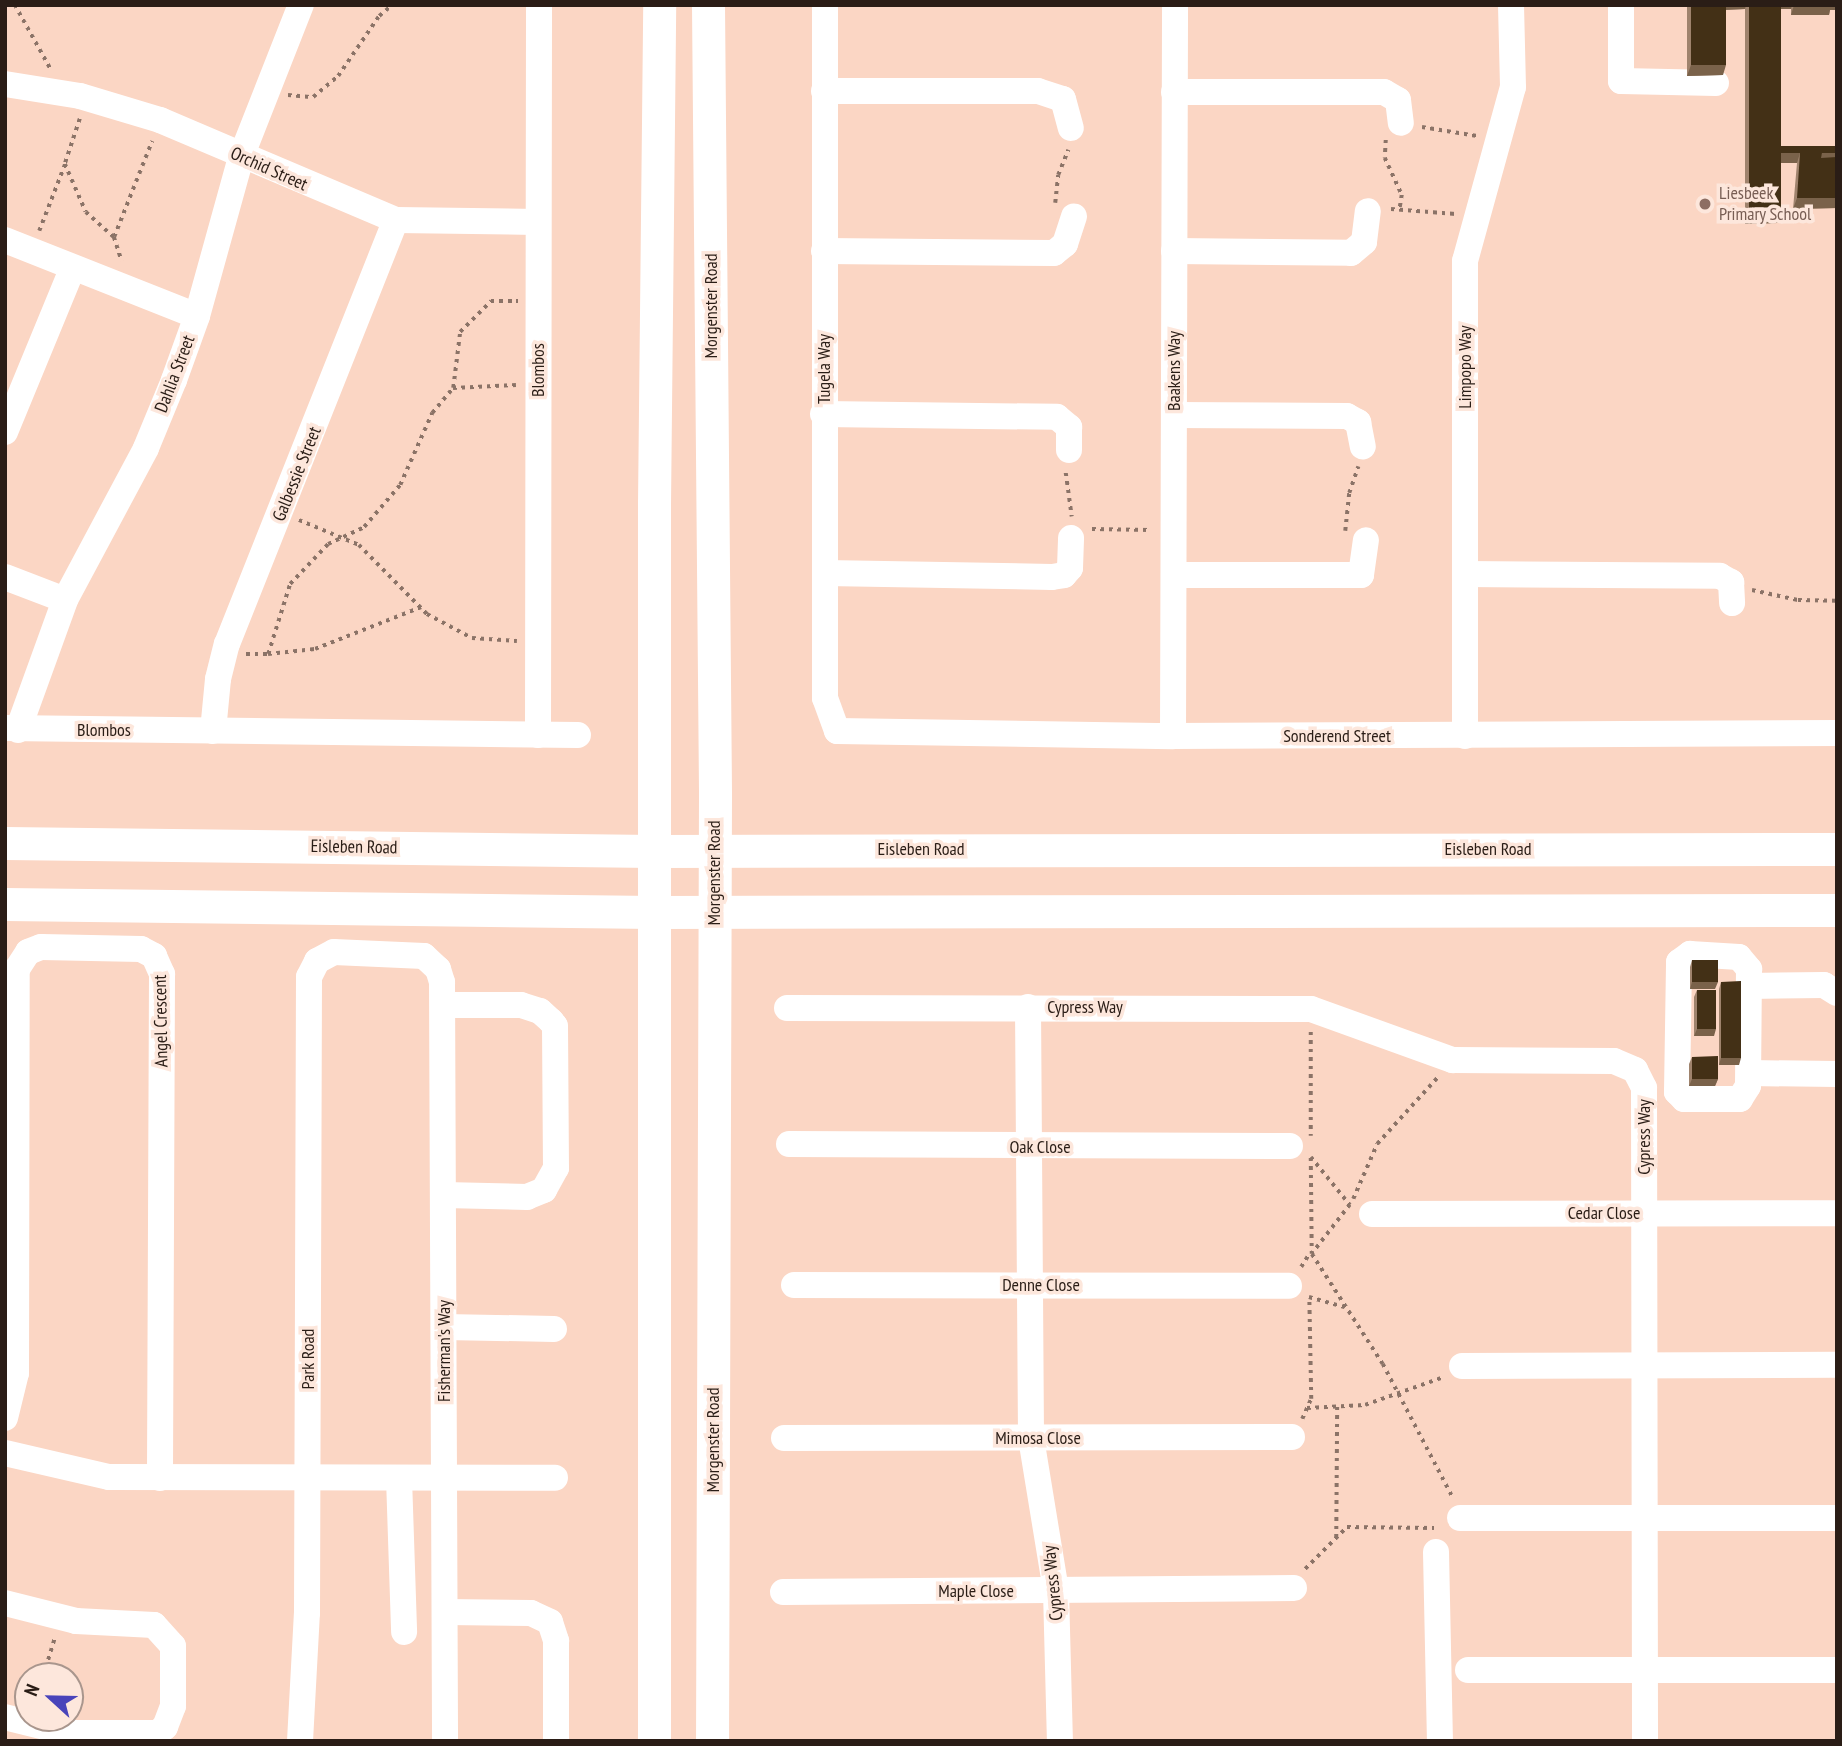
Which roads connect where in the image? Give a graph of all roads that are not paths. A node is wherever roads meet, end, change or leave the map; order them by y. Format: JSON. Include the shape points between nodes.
{"nodes":[{"id":1,"x":301,"y":5,"type":"edge"},
{"id":2,"x":539,"y":5,"type":"edge"},
{"id":3,"x":659,"y":5,"type":"edge"},
{"id":4,"x":708,"y":5,"type":"edge"},
{"id":5,"x":825,"y":5,"type":"edge"},
{"id":6,"x":1175,"y":5,"type":"edge"},
{"id":7,"x":1511,"y":5,"type":"edge"},
{"id":8,"x":1621,"y":5,"type":"edge"},
{"id":9,"x":1716,"y":83,"type":"dead end"},
{"id":10,"x":5,"y":84,"type":"edge"},
{"id":11,"x":824,"y":91,"type":"junction"},
{"id":12,"x":1174,"y":92,"type":"junction"},
{"id":13,"x":1401,"y":123,"type":"road end"},
{"id":14,"x":1071,"y":128,"type":"road end"},
{"id":15,"x":241,"y":157,"type":"junction"},
{"id":16,"x":1368,"y":211,"type":"road end"},
{"id":17,"x":1074,"y":216,"type":"road end"},
{"id":18,"x":396,"y":220,"type":"junction"},
{"id":19,"x":537,"y":222,"type":"junction"},
{"id":20,"x":5,"y":240,"type":"edge"},
{"id":21,"x":824,"y":251,"type":"junction"},
{"id":22,"x":1174,"y":251,"type":"junction"},
{"id":23,"x":73,"y":267,"type":"junction"},
{"id":24,"x":197,"y":316,"type":"junction"},
{"id":25,"x":823,"y":414,"type":"junction"},
{"id":26,"x":1174,"y":415,"type":"junction"},
{"id":27,"x":5,"y":432,"type":"edge"},
{"id":28,"x":1363,"y":447,"type":"road end"},
{"id":29,"x":1069,"y":450,"type":"road end"},
{"id":30,"x":1077,"y":530,"type":"road end"},
{"id":31,"x":1366,"y":540,"type":"road end"},
{"id":32,"x":825,"y":573,"type":"junction"},
{"id":33,"x":1465,"y":574,"type":"junction"},
{"id":34,"x":1175,"y":575,"type":"junction"},
{"id":35,"x":5,"y":577,"type":"edge"},
{"id":36,"x":1732,"y":595,"type":"road end"},
{"id":37,"x":65,"y":600,"type":"junction"},
{"id":38,"x":12,"y":729,"type":"edge"},
{"id":39,"x":213,"y":731,"type":"junction"},
{"id":40,"x":837,"y":731,"type":"joint"},
{"id":41,"x":1837,"y":733,"type":"edge"},
{"id":42,"x":538,"y":735,"type":"junction"},
{"id":43,"x":578,"y":735,"type":"dead end"},
{"id":44,"x":1173,"y":736,"type":"junction"},
{"id":45,"x":1465,"y":736,"type":"junction"},
{"id":46,"x":5,"y":843,"type":"edge"},
{"id":47,"x":1837,"y":849,"type":"edge"},
{"id":48,"x":714,"y":850,"type":"junction"},
{"id":49,"x":654,"y":851,"type":"junction"},
{"id":50,"x":5,"y":904,"type":"edge"},
{"id":51,"x":1837,"y":910,"type":"edge"},
{"id":52,"x":654,"y":912,"type":"junction"},
{"id":53,"x":714,"y":912,"type":"junction"},
{"id":54,"x":309,"y":977,"type":"joint"},
{"id":55,"x":1749,"y":986,"type":"junction"},
{"id":56,"x":1837,"y":993,"type":"edge"},
{"id":57,"x":444,"y":1005,"type":"junction"},
{"id":58,"x":787,"y":1007,"type":"dead end"},
{"id":59,"x":1028,"y":1007,"type":"junction"},
{"id":60,"x":1749,"y":1073,"type":"junction"},
{"id":61,"x":1837,"y":1074,"type":"edge"},
{"id":62,"x":789,"y":1144,"type":"dead end"},
{"id":63,"x":1029,"y":1146,"type":"junction"},
{"id":64,"x":1301,"y":1152,"type":"road end"},
{"id":65,"x":11,"y":1162,"type":"edge"},
{"id":66,"x":444,"y":1195,"type":"junction"},
{"id":67,"x":1362,"y":1209,"type":"road end"},
{"id":68,"x":1837,"y":1213,"type":"edge"},
{"id":69,"x":1645,"y":1214,"type":"junction"},
{"id":70,"x":794,"y":1285,"type":"dead end"},
{"id":71,"x":1029,"y":1285,"type":"junction"},
{"id":72,"x":1289,"y":1286,"type":"dead end"},
{"id":73,"x":444,"y":1327,"type":"junction"},
{"id":74,"x":554,"y":1329,"type":"dead end"},
{"id":75,"x":1837,"y":1365,"type":"edge"},
{"id":76,"x":1645,"y":1366,"type":"junction"},
{"id":77,"x":1457,"y":1371,"type":"road end"},
{"id":78,"x":5,"y":1418,"type":"edge"},
{"id":79,"x":1292,"y":1437,"type":"dead end"},
{"id":80,"x":784,"y":1438,"type":"dead end"},
{"id":81,"x":1031,"y":1438,"type":"junction"},
{"id":82,"x":5,"y":1453,"type":"edge"},
{"id":83,"x":308,"y":1477,"type":"junction"},
{"id":84,"x":160,"y":1478,"type":"junction"},
{"id":85,"x":399,"y":1478,"type":"junction"},
{"id":86,"x":444,"y":1478,"type":"junction"},
{"id":87,"x":555,"y":1478,"type":"dead end"},
{"id":88,"x":1645,"y":1518,"type":"junction"},
{"id":89,"x":1837,"y":1518,"type":"edge"},
{"id":90,"x":1294,"y":1588,"type":"dead end"},
{"id":91,"x":1056,"y":1591,"type":"junction"},
{"id":92,"x":783,"y":1592,"type":"dead end"},
{"id":93,"x":5,"y":1603,"type":"edge"},
{"id":94,"x":444,"y":1612,"type":"junction"},
{"id":95,"x":404,"y":1632,"type":"dead end"},
{"id":96,"x":1468,"y":1670,"type":"dead end"},
{"id":97,"x":1645,"y":1670,"type":"junction"},
{"id":98,"x":1837,"y":1670,"type":"edge"},
{"id":99,"x":5,"y":1717,"type":"edge"},
{"id":100,"x":299,"y":1741,"type":"edge"},
{"id":101,"x":445,"y":1741,"type":"edge"},
{"id":102,"x":556,"y":1741,"type":"edge"},
{"id":103,"x":654,"y":1741,"type":"edge"},
{"id":104,"x":712,"y":1741,"type":"edge"},
{"id":105,"x":1060,"y":1741,"type":"edge"},
{"id":106,"x":1440,"y":1741,"type":"edge"},
{"id":107,"x":1645,"y":1741,"type":"edge"}],
"edges":[{"from":1,"to":15,"type":"street","name":"Dahlia Street"},
{"from":2,"to":19,"type":"street","name":"Blombos"},
{"from":3,"to":49,"type":"main road"},
{"from":4,"to":48,"type":"main road","name":"Morgenster Road"},
{"from":5,"to":11,"type":"street","name":"Tugela Way"},
{"from":6,"to":12,"type":"street","name":"Baakens Way"},
{"from":7,"to":33,"type":"street","name":"Limpopo Way","via":[[1513,87],[1465,261]]},
{"from":8,"to":9,"type":"street","via":[[1621,81]]},
{"from":10,"to":15,"type":"street","name":"Orchid Street","via":[[80,96],[160,121]]},
{"from":11,"to":14,"type":"street","via":[[1038,91],[1063,99]]},
{"from":11,"to":21,"type":"street","name":"Tugela Way"},
{"from":12,"to":13,"type":"street","via":[[1384,92],[1398,100]]},
{"from":12,"to":22,"type":"street","name":"Baakens Way"},
{"from":15,"to":18,"type":"street","name":"Orchid Street"},
{"from":15,"to":24,"type":"street","name":"Dahlia Street"},
{"from":16,"to":22,"type":"street","via":[[1364,242],[1351,253]]},
{"from":17,"to":21,"type":"street","via":[[1065,244],[1054,253]]},
{"from":18,"to":19,"type":"street","name":"Orchid Street"},
{"from":18,"to":39,"type":"street","name":"Galbessie Street","via":[[224,654]]},
{"from":19,"to":42,"type":"street","name":"Blombos"},
{"from":20,"to":23,"type":"street"},
{"from":21,"to":25,"type":"street","name":"Tugela Way"},
{"from":22,"to":26,"type":"street","name":"Baakens Way"},
{"from":23,"to":24,"type":"street"},
{"from":23,"to":27,"type":"street"},
{"from":24,"to":37,"type":"street","name":"Dahlia Street","via":[[146,448]]},
{"from":25,"to":29,"type":"street","via":[[1057,416],[1069,426]]},
{"from":25,"to":32,"type":"street","name":"Tugela Way"},
{"from":26,"to":28,"type":"street","via":[[1347,416],[1359,422]]},
{"from":26,"to":34,"type":"street","name":"Baakens Way"},
{"from":30,"to":32,"type":"street","via":[[1065,575]]},
{"from":31,"to":34,"type":"street","via":[[1361,575]]},
{"from":32,"to":40,"type":"street","name":"Tugela Way","via":[[825,698]]},
{"from":33,"to":36,"type":"street","via":[[1710,575],[1727,577]]},
{"from":33,"to":45,"type":"street","name":"Limpopo Way"},
{"from":34,"to":44,"type":"street","name":"Baakens Way"},
{"from":35,"to":37,"type":"street"},
{"from":37,"to":38,"type":"street","name":"Dahlia Street"},
{"from":38,"to":39,"type":"street","name":"Blombos"},
{"from":39,"to":42,"type":"street","name":"Blombos"},
{"from":40,"to":44,"type":"street","name":"Sonderend Street"},
{"from":41,"to":45,"type":"street","name":"Sonderend Street"},
{"from":42,"to":43,"type":"street","name":"Blombos"},
{"from":44,"to":45,"type":"street","name":"Sonderend Street"},
{"from":46,"to":49,"type":"main road","name":"Eisleben Road"},
{"from":47,"to":48,"type":"main road","name":"Eisleben Road"},
{"from":48,"to":49,"type":"main road","name":"Eisleben Road"},
{"from":48,"to":53,"type":"main road","name":"Morgenster Road"},
{"from":49,"to":52,"type":"main road"},
{"from":50,"to":52,"type":"main road"},
{"from":51,"to":53,"type":"main road"},
{"from":52,"to":53,"type":"main road"},
{"from":52,"to":103,"type":"main road"},
{"from":53,"to":104,"type":"main road","name":"Morgenster Road"},
{"from":54,"to":57,"type":"street","name":"Fisherman's Way","via":[[317,961],[334,952],[414,954],[434,963]]},
{"from":54,"to":83,"type":"street","name":"Park Road"},
{"from":55,"to":56,"type":"street","via":[[1824,985]]},
{"from":55,"to":60,"type":"street"},
{"from":55,"to":60,"type":"street","via":[[1749,969],[1739,957],[1690,954],[1680,958],[1679,1097],[1740,1099],[1746,1094]]},
{"from":57,"to":66,"type":"street","name":"Fisherman's Way"},
{"from":57,"to":66,"type":"street","via":[[521,1005],[540,1011],[551,1021],[555,1027],[556,1155],[553,1177],[536,1194]]},
{"from":58,"to":59,"type":"street","name":"Cypress Way"},
{"from":59,"to":63,"type":"street","name":"Cypress Way"},
{"from":59,"to":69,"type":"street","name":"Cypress Way","via":[[1311,1009],[1453,1060],[1614,1061],[1635,1070],[1644,1088]]},
{"from":60,"to":61,"type":"street"},
{"from":62,"to":63,"type":"street","name":"Oak Close"},
{"from":63,"to":64,"type":"street","name":"Oak Close"},
{"from":63,"to":71,"type":"street","name":"Cypress Way"},
{"from":65,"to":78,"type":"street","name":"Angel Crescent","via":[[16,1373]]},
{"from":65,"to":84,"type":"street","name":"Angel Crescent","via":[[19,962],[41,947],[148,951],[162,974]]},
{"from":66,"to":73,"type":"street","name":"Fisherman's Way"},
{"from":67,"to":69,"type":"street","name":"Cedar Close"},
{"from":68,"to":69,"type":"street","name":"Cedar Close"},
{"from":69,"to":76,"type":"street","name":"Cypress Way"},
{"from":70,"to":71,"type":"street","name":"Denne Close"},
{"from":71,"to":72,"type":"street","name":"Denne Close"},
{"from":71,"to":81,"type":"street","name":"Cypress Way"},
{"from":73,"to":74,"type":"street"},
{"from":73,"to":86,"type":"street","name":"Fisherman's Way"},
{"from":75,"to":76,"type":"street"},
{"from":76,"to":77,"type":"street"},
{"from":76,"to":88,"type":"street","name":"Cypress Way"},
{"from":79,"to":81,"type":"street","name":"Mimosa Close"},
{"from":80,"to":81,"type":"street","name":"Mimosa Close"},
{"from":81,"to":91,"type":"street","name":"Cypress Way"},
{"from":82,"to":84,"type":"street","via":[[96,1476]]},
{"from":83,"to":84,"type":"street"},
{"from":83,"to":85,"type":"street"},
{"from":83,"to":100,"type":"street","name":"Park Road","via":[[307,1613]]},
{"from":85,"to":86,"type":"street"},
{"from":85,"to":95,"type":"street"},
{"from":86,"to":87,"type":"street"},
{"from":86,"to":94,"type":"street","name":"Fisherman's Way"},
{"from":88,"to":89,"type":"street"},
{"from":88,"to":97,"type":"street","name":"Cypress Way"},
{"from":88,"to":106,"type":"street","via":[[1446,1523]]},
{"from":90,"to":91,"type":"street","name":"Maple Close"},
{"from":91,"to":92,"type":"street","name":"Maple Close"},
{"from":91,"to":105,"type":"street","name":"Cypress Way"},
{"from":93,"to":99,"type":"street","via":[[60,1617],[162,1629],[173,1646],[173,1706],[165,1727],[157,1733],[69,1733]]},
{"from":94,"to":101,"type":"street","name":"Fisherman's Way"},
{"from":94,"to":102,"type":"street","via":[[531,1613],[550,1622],[556,1641]]},
{"from":96,"to":97,"type":"street"},
{"from":97,"to":98,"type":"street"},
{"from":97,"to":107,"type":"street","name":"Cypress Way"}]}
